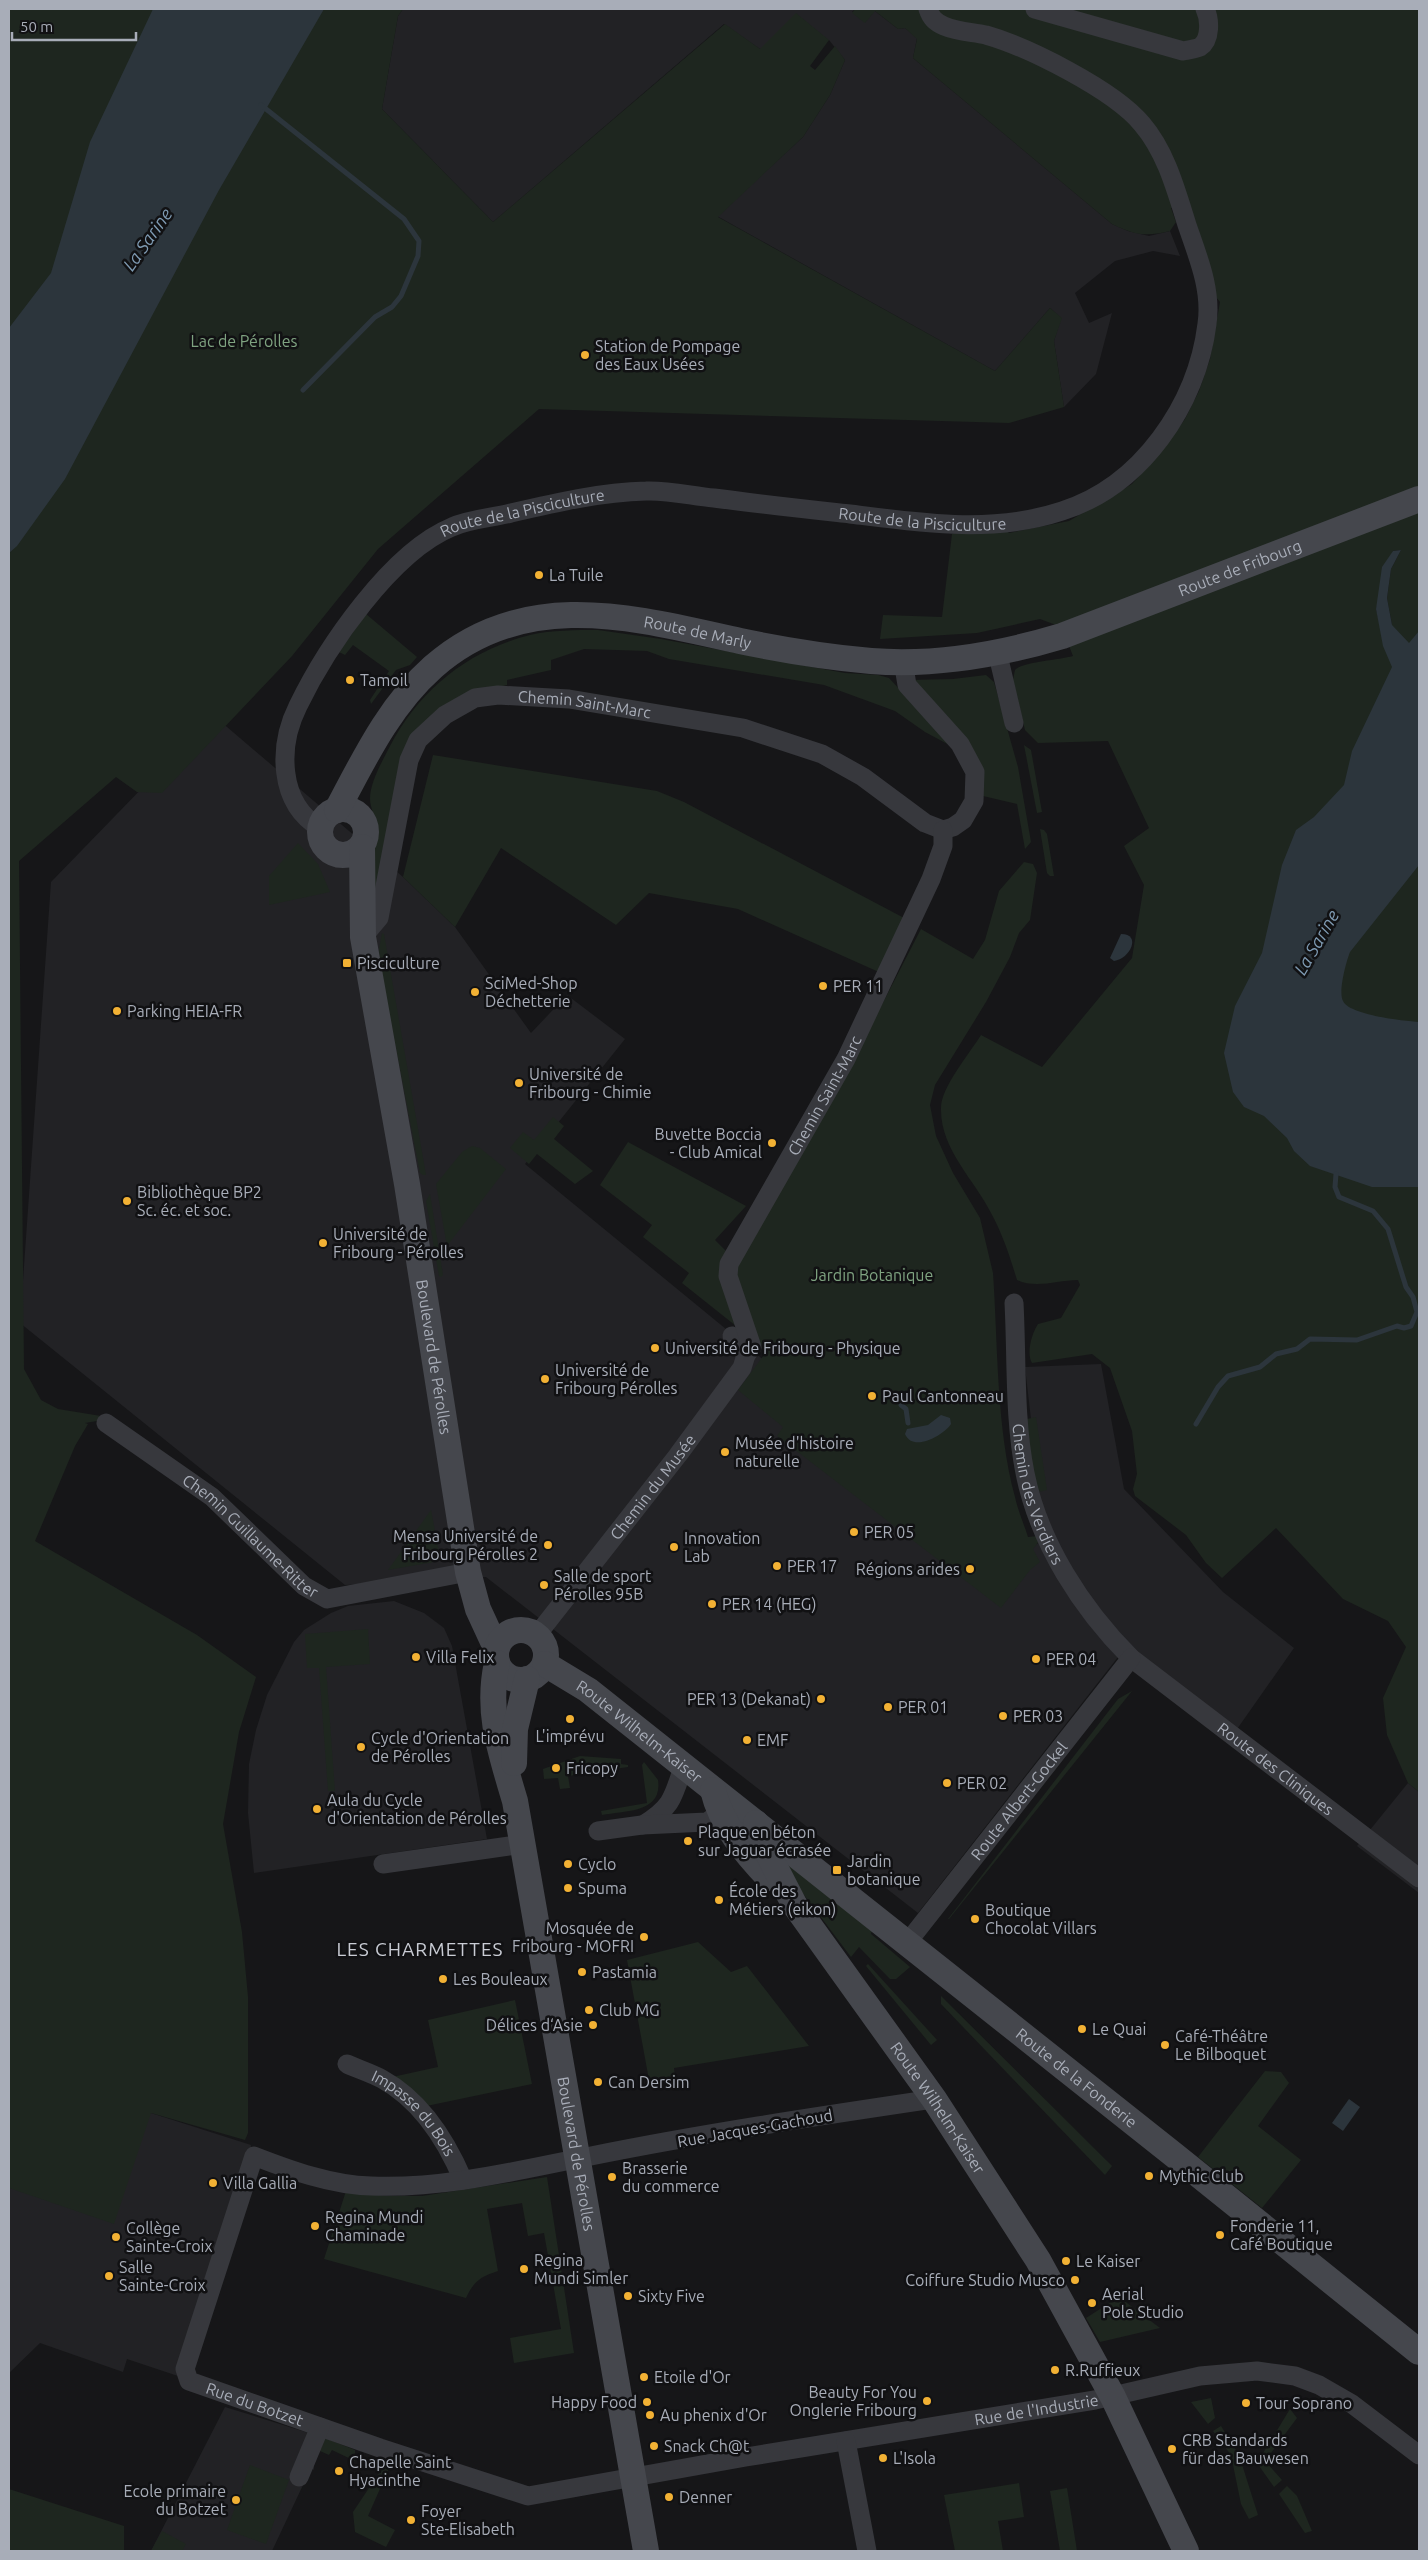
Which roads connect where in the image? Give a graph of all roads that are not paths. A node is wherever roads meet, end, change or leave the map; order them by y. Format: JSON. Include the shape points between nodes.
{"nodes":[{"id":1,"x":928,"y":9,"type":"edge"},
{"id":2,"x":1036,"y":9,"type":"edge"},
{"id":3,"x":1205,"y":9,"type":"edge"},
{"id":4,"x":1419,"y":499,"type":"edge"},
{"id":5,"x":1062,"y":636,"type":"joint"},
{"id":6,"x":998,"y":651,"type":"junction"},
{"id":7,"x":903,"y":661,"type":"junction"},
{"id":8,"x":1014,"y":723,"type":"dead end"},
{"id":9,"x":378,"y":736,"type":"junction"},
{"id":10,"x":362,"y":818,"type":"junction"},
{"id":11,"x":328,"y":819,"type":"junction"},
{"id":12,"x":943,"y":830,"type":"junction"},
{"id":13,"x":362,"y":847,"type":"junction"},
{"id":14,"x":333,"y":853,"type":"junction"},
{"id":15,"x":363,"y":937,"type":"junction"},
{"id":16,"x":1014,"y":1303,"type":"dead end"},
{"id":17,"x":732,"y":1336,"type":"dead end"},
{"id":18,"x":746,"y":1355,"type":"junction"},
{"id":19,"x":106,"y":1423,"type":"dead end"},
{"id":20,"x":468,"y":1572,"type":"junction"},
{"id":21,"x":511,"y":1644,"type":"junction"},
{"id":22,"x":1131,"y":1658,"type":"junction"},
{"id":23,"x":536,"y":1672,"type":"junction"},
{"id":24,"x":684,"y":1767,"type":"junction"},
{"id":25,"x":515,"y":1801,"type":"junction"},
{"id":26,"x":721,"y":1802,"type":"junction"},
{"id":27,"x":756,"y":1822,"type":"junction"},
{"id":28,"x":642,"y":1825,"type":"junction"},
{"id":29,"x":598,"y":1831,"type":"dead end"},
{"id":30,"x":523,"y":1844,"type":"junction"},
{"id":31,"x":383,"y":1864,"type":"dead end"},
{"id":32,"x":1419,"y":1878,"type":"edge"},
{"id":33,"x":794,"y":1904,"type":"junction"},
{"id":34,"x":907,"y":1943,"type":"junction"},
{"id":35,"x":347,"y":2064,"type":"dead end"},
{"id":36,"x":934,"y":2099,"type":"junction"},
{"id":37,"x":578,"y":2159,"type":"junction"},
{"id":38,"x":463,"y":2180,"type":"junction"},
{"id":39,"x":1419,"y":2352,"type":"edge"},
{"id":40,"x":189,"y":2381,"type":"joint"},
{"id":41,"x":1113,"y":2397,"type":"junction"},
{"id":42,"x":320,"y":2427,"type":"junction"},
{"id":43,"x":846,"y":2441,"type":"junction"},
{"id":44,"x":1419,"y":2455,"type":"edge"},
{"id":45,"x":299,"y":2477,"type":"dead end"},
{"id":46,"x":633,"y":2478,"type":"junction"},
{"id":47,"x":646,"y":2551,"type":"edge"},
{"id":48,"x":867,"y":2551,"type":"edge"},
{"id":49,"x":1186,"y":2551,"type":"edge"}],
"edges":[{"from":1,"to":11,"type":"street","name":"Route de la Pisciculture","via":[[932,19],[941,25],[987,36],[1033,54],[1096,87],[1142,123],[1158,149],[1173,181],[1208,291],[1208,321],[1201,358],[1183,402],[1166,432],[1134,470],[1104,492],[1066,510],[1015,524],[938,525],[648,490],[550,504],[453,526],[410,555],[351,618],[326,654],[296,710],[285,745],[288,784],[304,816]]},
{"from":2,"to":3,"type":"street","via":[[1183,51],[1200,47],[1207,39],[1209,17]]},
{"from":4,"to":5,"type":"main road","name":"Route de Fribourg"},
{"from":5,"to":6,"type":"main road","name":"Route de Marly"},
{"from":6,"to":7,"type":"main road","name":"Route de Marly"},
{"from":6,"to":8,"type":"street"},
{"from":7,"to":9,"type":"main road","name":"Route de Marly","via":[[874,661],[800,652],[627,617],[590,614],[551,616],[498,629],[455,650],[408,692]]},
{"from":7,"to":12,"type":"street","via":[[907,685],[960,744],[975,772],[976,787],[970,811],[953,827]]},
{"from":9,"to":10,"type":"main road","name":"Route de Marly","via":[[365,778]]},
{"from":9,"to":11,"type":"main road","name":"Route de Marly"},
{"from":10,"to":11,"type":"main road","via":[[351,810]]},
{"from":10,"to":13,"type":"main road","via":[[367,829]]},
{"from":11,"to":14,"type":"main road","via":[[321,840]]},
{"from":12,"to":15,"type":"street","name":"Chemin Saint-Marc","via":[[925,823],[836,761],[742,728],[569,699],[498,695],[474,698],[445,715],[418,740],[409,760],[379,918]]},
{"from":12,"to":18,"type":"street","name":"Chemin Saint-Marc","via":[[943,846],[931,879],[846,1059],[729,1264],[728,1276],[751,1340],[752,1347]]},
{"from":13,"to":14,"type":"main road","via":[[345,856]]},
{"from":13,"to":15,"type":"main road"},
{"from":14,"to":15,"type":"main road"},
{"from":15,"to":20,"type":"main road","name":"Boulevard de Pérolles","via":[[407,1184]]},
{"from":16,"to":22,"type":"street","name":"Chemin des Verdiers","via":[[1025,1473],[1040,1526],[1089,1609]]},
{"from":17,"to":18,"type":"street"},
{"from":18,"to":21,"type":"street","name":"Chemin du Musée","via":[[742,1368],[678,1456]]},
{"from":19,"to":20,"type":"street","name":"Chemin Guillaume-Ritter","via":[[212,1497],[304,1586],[327,1599]]},
{"from":20,"to":21,"type":"main road","name":"Boulevard de Pérolles","via":[[478,1609]]},
{"from":21,"to":23,"type":"main road","via":[[510,1677]]},
{"from":21,"to":23,"type":"main road","name":"Boulevard de Pérolles","via":[[545,1645],[547,1654]]},
{"from":21,"to":25,"type":"main road","name":"Boulevard de Pérolles","via":[[492,1686],[492,1709]]},
{"from":22,"to":32,"type":"street","name":"Route des Cliniques"},
{"from":22,"to":34,"type":"street","name":"Route Albert-Gockel"},
{"from":23,"to":24,"type":"main road","name":"Route Wilhelm-Kaiser","via":[[588,1690]]},
{"from":23,"to":25,"type":"main road","name":"Boulevard de Pérolles","via":[[519,1708],[513,1745]]},
{"from":24,"to":26,"type":"main road","name":"Route Wilhelm-Kaiser"},
{"from":24,"to":28,"type":"street","via":[[673,1797],[663,1812]]},
{"from":25,"to":30,"type":"main road","name":"Boulevard de Pérolles"},
{"from":26,"to":27,"type":"main road","name":"Route de la Fonderie"},
{"from":26,"to":28,"type":"street","via":[[708,1822]]},
{"from":26,"to":33,"type":"main road","via":[[734,1836]]},
{"from":27,"to":33,"type":"main road","name":"Route Wilhelm-Kaiser","via":[[764,1846]]},
{"from":27,"to":34,"type":"main road","name":"Route de la Fonderie"},
{"from":28,"to":29,"type":"street"},
{"from":30,"to":31,"type":"street"},
{"from":30,"to":37,"type":"main road","name":"Boulevard de Pérolles"},
{"from":33,"to":36,"type":"main road","name":"Route Wilhelm-Kaiser"},
{"from":34,"to":39,"type":"main road","name":"Route de la Fonderie"},
{"from":35,"to":38,"type":"street","name":"Impasse du Bois","via":[[383,2079],[437,2128]]},
{"from":36,"to":37,"type":"street","name":"Rue Jacques-Gachoud"},
{"from":36,"to":41,"type":"main road","name":"Route Wilhelm-Kaiser","via":[[1038,2260]]},
{"from":37,"to":38,"type":"street","name":"Rue Jacques-Gachoud"},
{"from":37,"to":46,"type":"main road","name":"Boulevard de Pérolles"},
{"from":38,"to":40,"type":"street","name":"Rue Jacques-Gachoud","via":[[370,2186],[289,2169],[254,2156],[185,2369]]},
{"from":40,"to":42,"type":"street","name":"Rue du Botzet"},
{"from":41,"to":43,"type":"street","name":"Rue de l'Industrie"},
{"from":41,"to":44,"type":"street","name":"Rue de l'Industrie","via":[[1200,2376],[1257,2371],[1295,2376],[1319,2385],[1352,2404]]},
{"from":41,"to":49,"type":"main road","name":"Route Wilhelm-Kaiser"},
{"from":42,"to":45,"type":"street","name":"Rue du Botzet"},
{"from":42,"to":46,"type":"street","name":"Rue du Botzet","via":[[528,2496]]},
{"from":43,"to":46,"type":"street","name":"Rue de l'Industrie"},
{"from":43,"to":48,"type":"street"},
{"from":46,"to":47,"type":"main road","name":"Boulevard de Pérolles"}]}
